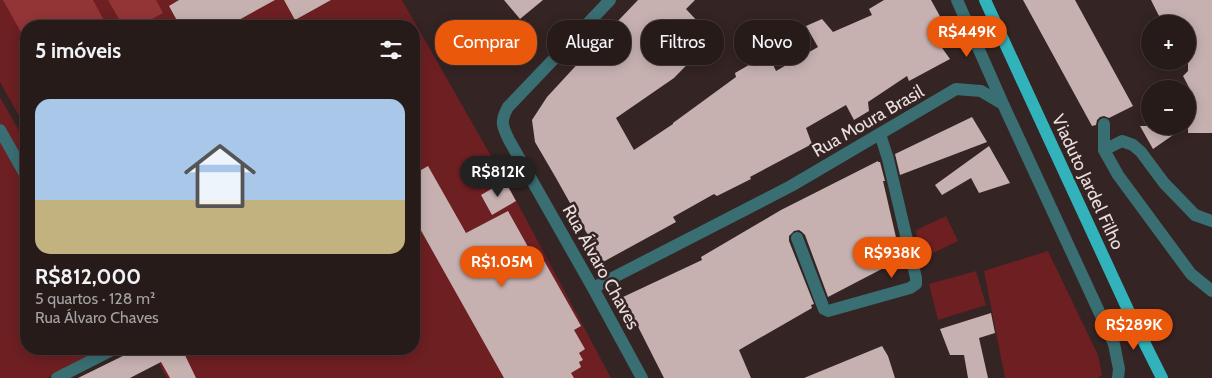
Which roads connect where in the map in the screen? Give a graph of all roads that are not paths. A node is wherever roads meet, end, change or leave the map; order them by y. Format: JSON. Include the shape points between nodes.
{"nodes":[{"id":1,"x":610,"y":0,"type":"edge"},
{"id":2,"x":957,"y":0,"type":"edge"},
{"id":3,"x":986,"y":0,"type":"edge"},
{"id":4,"x":1003,"y":104,"type":"junction"},
{"id":5,"x":1104,"y":124,"type":"dead end"},
{"id":6,"x":0,"y":130,"type":"edge"},
{"id":7,"x":880,"y":134,"type":"junction"},
{"id":8,"x":1104,"y":150,"type":"junction"},
{"id":9,"x":20,"y":165,"type":"edge"},
{"id":10,"x":1212,"y":221,"type":"edge"},
{"id":11,"x":797,"y":238,"type":"dead end"},
{"id":12,"x":594,"y":288,"type":"junction"},
{"id":13,"x":1212,"y":291,"type":"edge"},
{"id":14,"x":102,"y":355,"type":"edge"},
{"id":15,"x":57,"y":378,"type":"edge"},
{"id":16,"x":642,"y":378,"type":"edge"},
{"id":17,"x":1118,"y":378,"type":"edge"},
{"id":18,"x":1162,"y":378,"type":"edge"}],
"edges":[{"from":1,"to":12,"type":"street","name":"Rua Álvaro Chaves","via":[[508,108],[502,121],[509,140]]},
{"from":2,"to":4,"type":"street"},
{"from":3,"to":18,"type":"main road","name":"Viaduto Jardel Filho"},
{"from":4,"to":7,"type":"street","name":"Rua Moura Brasil","via":[[981,91],[956,90]]},
{"from":4,"to":17,"type":"street","via":[[1114,344]]},
{"from":5,"to":8,"type":"street"},
{"from":6,"to":9,"type":"street"},
{"from":7,"to":11,"type":"street","via":[[916,284],[828,311],[824,309]]},
{"from":7,"to":12,"type":"street","name":"Rua Moura Brasil","via":[[791,186]]},
{"from":8,"to":10,"type":"street","via":[[1122,140],[1132,145],[1195,215]]},
{"from":8,"to":13,"type":"street","via":[[1118,175],[1191,274]]},
{"from":12,"to":16,"type":"street","name":"Rua Álvaro Chaves"},
{"from":14,"to":15,"type":"street"}]}
